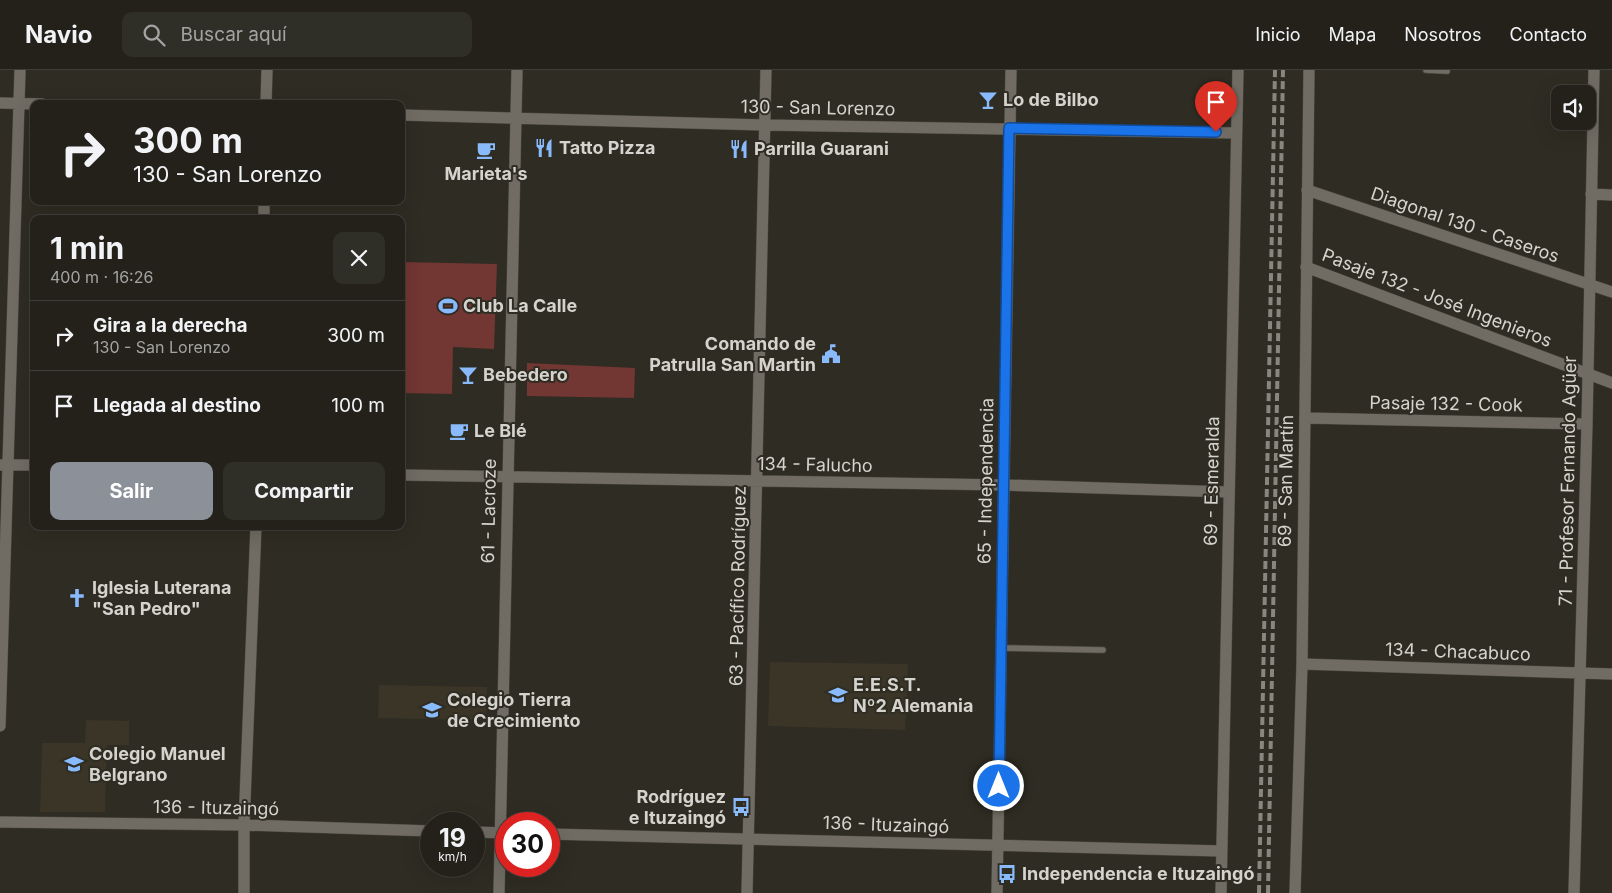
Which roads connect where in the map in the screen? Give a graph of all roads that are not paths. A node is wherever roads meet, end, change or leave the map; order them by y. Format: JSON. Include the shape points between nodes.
{"nodes":[{"id":1,"x":20,"y":70,"type":"edge"},
{"id":2,"x":267,"y":70,"type":"edge"},
{"id":3,"x":517,"y":70,"type":"edge"},
{"id":4,"x":766,"y":70,"type":"edge"},
{"id":5,"x":1011,"y":70,"type":"edge"},
{"id":6,"x":1238,"y":70,"type":"edge"},
{"id":7,"x":1309,"y":70,"type":"edge"},
{"id":8,"x":1426,"y":70,"type":"edge"},
{"id":9,"x":1594,"y":70,"type":"edge"},
{"id":10,"x":1447,"y":71,"type":"edge"},
{"id":11,"x":266,"y":100,"type":"edge"},
{"id":12,"x":0,"y":103,"type":"edge"},
{"id":13,"x":19,"y":103,"type":"junction"},
{"id":14,"x":30,"y":103,"type":"edge"},
{"id":15,"x":405,"y":115,"type":"edge"},
{"id":16,"x":516,"y":118,"type":"junction"},
{"id":17,"x":765,"y":125,"type":"junction"},
{"id":18,"x":1009,"y":128,"type":"junction"},
{"id":19,"x":1235,"y":133,"type":"junction"},
{"id":20,"x":1307,"y":190,"type":"junction"},
{"id":21,"x":1591,"y":194,"type":"junction"},
{"id":22,"x":1612,"y":195,"type":"edge"},
{"id":23,"x":1306,"y":268,"type":"junction"},
{"id":24,"x":1590,"y":286,"type":"junction"},
{"id":25,"x":1612,"y":292,"type":"edge"},
{"id":26,"x":1588,"y":373,"type":"junction"},
{"id":27,"x":1612,"y":383,"type":"edge"},
{"id":28,"x":1304,"y":418,"type":"junction"},
{"id":29,"x":1587,"y":424,"type":"junction"},
{"id":30,"x":4,"y":465,"type":"edge"},
{"id":31,"x":30,"y":466,"type":"edge"},
{"id":32,"x":405,"y":475,"type":"edge"},
{"id":33,"x":507,"y":477,"type":"junction"},
{"id":34,"x":758,"y":482,"type":"junction"},
{"id":35,"x":1004,"y":485,"type":"junction"},
{"id":36,"x":1229,"y":492,"type":"junction"},
{"id":37,"x":256,"y":530,"type":"edge"},
{"id":38,"x":1000,"y":648,"type":"junction"},
{"id":39,"x":1103,"y":650,"type":"dead end"},
{"id":40,"x":1302,"y":664,"type":"junction"},
{"id":41,"x":1581,"y":674,"type":"junction"},
{"id":42,"x":1612,"y":674,"type":"edge"},
{"id":43,"x":0,"y":726,"type":"edge"},
{"id":44,"x":503,"y":812,"type":"edge"},
{"id":45,"x":0,"y":822,"type":"edge"},
{"id":46,"x":244,"y":825,"type":"junction"},
{"id":47,"x":420,"y":831,"type":"edge"},
{"id":48,"x":560,"y":834,"type":"edge"},
{"id":49,"x":748,"y":838,"type":"junction"},
{"id":50,"x":999,"y":846,"type":"junction"},
{"id":51,"x":1221,"y":851,"type":"junction"},
{"id":52,"x":500,"y":877,"type":"edge"},
{"id":53,"x":244,"y":893,"type":"edge"},
{"id":54,"x":499,"y":893,"type":"edge"},
{"id":55,"x":747,"y":893,"type":"edge"},
{"id":56,"x":997,"y":893,"type":"edge"},
{"id":57,"x":1221,"y":893,"type":"edge"},
{"id":58,"x":1295,"y":893,"type":"edge"},
{"id":59,"x":1574,"y":893,"type":"edge"}],
"edges":[{"from":1,"to":13,"type":"street"},
{"from":2,"to":11,"type":"street"},
{"from":3,"to":16,"type":"street","name":"61 - Lacroze"},
{"from":4,"to":17,"type":"street","name":"63 - Pacífico Rodríguez"},
{"from":5,"to":18,"type":"street","name":"65 - Independencia"},
{"from":6,"to":19,"type":"street","name":"69 - Esmeralda"},
{"from":7,"to":20,"type":"street","name":"69 - San Martín"},
{"from":8,"to":10,"type":"lane"},
{"from":9,"to":21,"type":"street","name":"71 - Profesor Fernando Agüer"},
{"from":12,"to":13,"type":"street"},
{"from":13,"to":14,"type":"street"},
{"from":13,"to":30,"type":"street"},
{"from":15,"to":16,"type":"street","name":"130 - San Lorenzo"},
{"from":16,"to":17,"type":"street","name":"130 - San Lorenzo"},
{"from":16,"to":33,"type":"street","name":"61 - Lacroze"},
{"from":17,"to":18,"type":"street","name":"130 - San Lorenzo"},
{"from":17,"to":34,"type":"street","name":"63 - Pacífico Rodríguez"},
{"from":18,"to":19,"type":"street","name":"130 - San Lorenzo"},
{"from":18,"to":35,"type":"street","name":"65 - Independencia"},
{"from":19,"to":36,"type":"street","name":"69 - Esmeralda"},
{"from":20,"to":23,"type":"street","name":"69 - San Martín"},
{"from":20,"to":24,"type":"street","name":"Diagonal 130 - Caseros"},
{"from":21,"to":22,"type":"street"},
{"from":21,"to":24,"type":"street","name":"71 - Profesor Fernando Agüer"},
{"from":23,"to":26,"type":"street","name":"Pasaje 132 - José Ingenieros"},
{"from":23,"to":28,"type":"street","name":"69 - San Martín"},
{"from":24,"to":25,"type":"street","name":"Diagonal 130 - Caseros"},
{"from":24,"to":26,"type":"street","name":"71 - Profesor Fernando Agüer"},
{"from":26,"to":27,"type":"street","name":"Pasaje 132 - José Ingenieros"},
{"from":26,"to":29,"type":"street","name":"71 - Profesor Fernando Agüer"},
{"from":28,"to":29,"type":"street","name":"Pasaje 132 - Cook"},
{"from":28,"to":40,"type":"street","name":"69 - San Martín"},
{"from":29,"to":41,"type":"street","name":"71 - Profesor Fernando Agüer"},
{"from":30,"to":31,"type":"street"},
{"from":30,"to":43,"type":"street"},
{"from":32,"to":33,"type":"street","name":"134 - Falucho"},
{"from":33,"to":34,"type":"street","name":"134 - Falucho"},
{"from":33,"to":44,"type":"street","name":"61 - Lacroze"},
{"from":34,"to":35,"type":"street","name":"134 - Falucho"},
{"from":34,"to":49,"type":"street","name":"63 - Pacífico Rodríguez"},
{"from":35,"to":36,"type":"street","name":"134 - Falucho"},
{"from":35,"to":38,"type":"street","name":"65 - Independencia"},
{"from":36,"to":51,"type":"street","name":"69 - Esmeralda"},
{"from":37,"to":46,"type":"street"},
{"from":38,"to":39,"type":"lane"},
{"from":38,"to":50,"type":"street","name":"65 - Independencia"},
{"from":40,"to":41,"type":"street","name":"134 - Chacabuco"},
{"from":40,"to":58,"type":"street","name":"69 - San Martín"},
{"from":41,"to":42,"type":"street","name":"134 - Chacabuco"},
{"from":41,"to":59,"type":"street","name":"71 - Profesor Fernando Agüer"},
{"from":45,"to":46,"type":"street","name":"136 - Ituzaingó"},
{"from":46,"to":47,"type":"street","name":"136 - Ituzaingó"},
{"from":46,"to":53,"type":"street"},
{"from":48,"to":49,"type":"street","name":"136 - Ituzaingó"},
{"from":49,"to":50,"type":"street","name":"136 - Ituzaingó"},
{"from":49,"to":55,"type":"street","name":"63 - Pacífico Rodríguez"},
{"from":50,"to":51,"type":"street","name":"136 - Ituzaingó"},
{"from":50,"to":56,"type":"street","name":"65 - Independencia"},
{"from":51,"to":57,"type":"street","name":"69 - Esmeralda"},
{"from":52,"to":54,"type":"street","name":"61 - Lacroze"}]}
